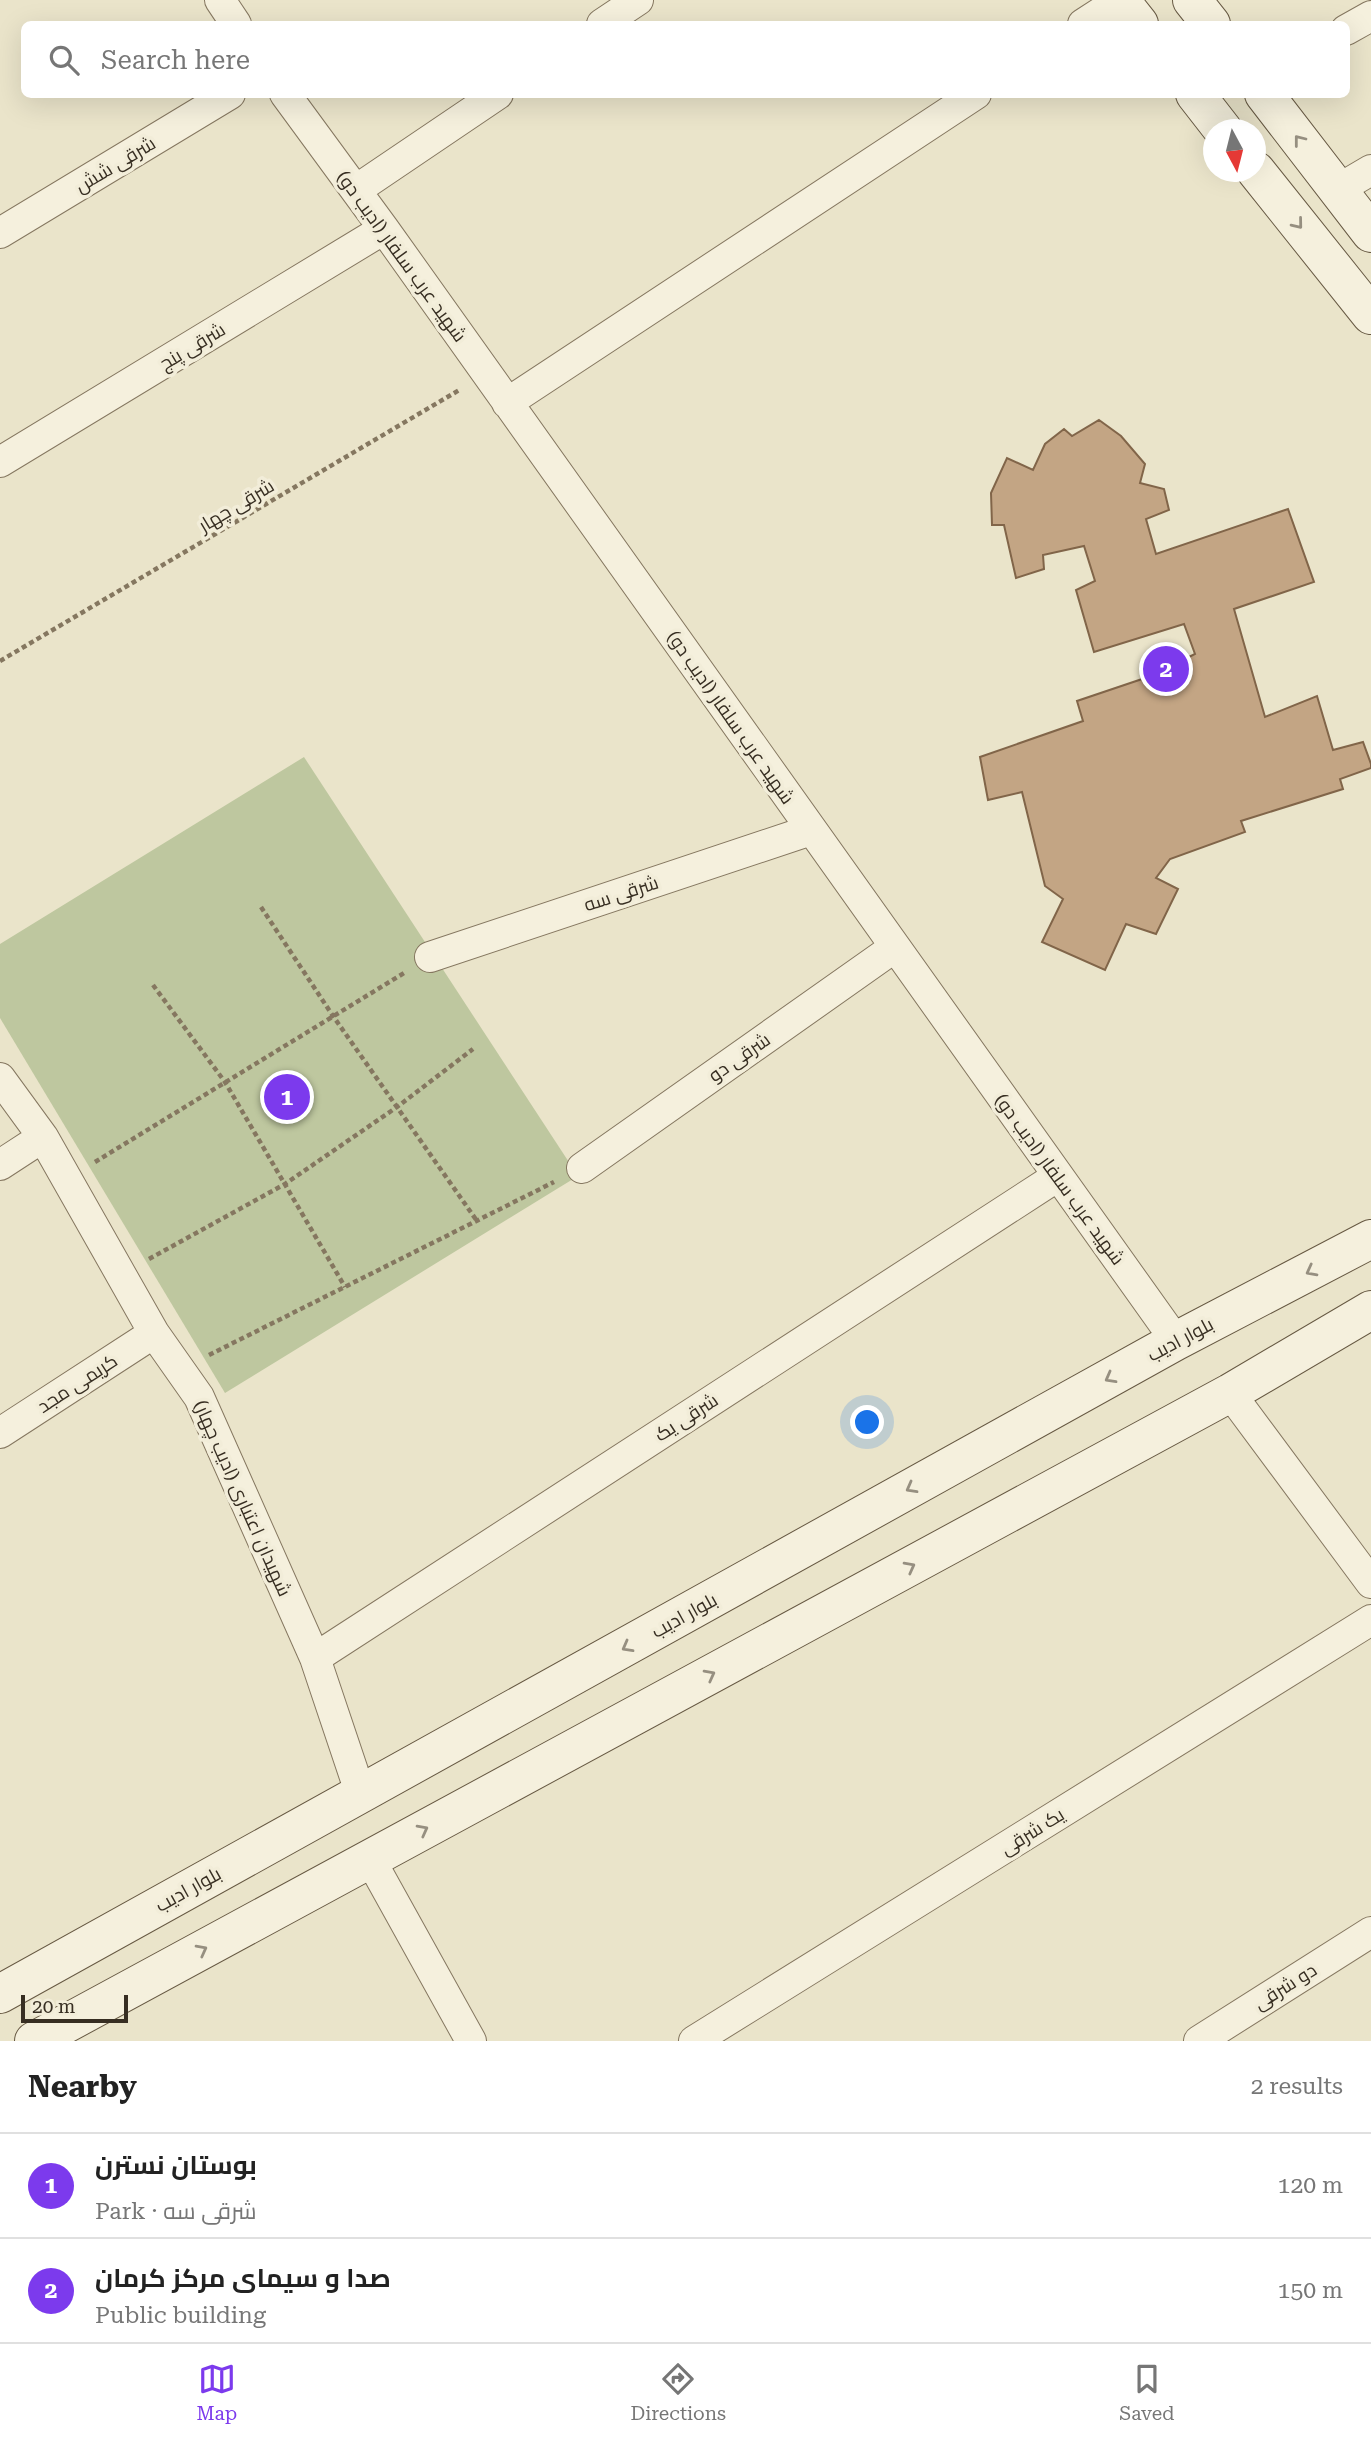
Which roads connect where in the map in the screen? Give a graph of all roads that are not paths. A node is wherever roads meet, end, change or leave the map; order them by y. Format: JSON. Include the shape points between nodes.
{"nodes":[{"id":1,"x":220,"y":0,"type":"edge"},
{"id":2,"x":638,"y":0,"type":"edge"},
{"id":3,"x":1120,"y":0,"type":"edge"},
{"id":4,"x":1192,"y":0,"type":"edge"},
{"id":5,"x":1371,"y":16,"type":"edge"},
{"id":6,"x":234,"y":21,"type":"edge"},
{"id":7,"x":606,"y":21,"type":"edge"},
{"id":8,"x":1088,"y":21,"type":"edge"},
{"id":9,"x":1137,"y":21,"type":"edge"},
{"id":10,"x":1209,"y":21,"type":"edge"},
{"id":11,"x":1350,"y":28,"type":"edge"},
{"id":12,"x":223,"y":98,"type":"edge"},
{"id":13,"x":288,"y":98,"type":"edge"},
{"id":14,"x":492,"y":98,"type":"edge"},
{"id":15,"x":970,"y":98,"type":"edge"},
{"id":16,"x":1198,"y":98,"type":"edge"},
{"id":17,"x":1267,"y":98,"type":"edge"},
{"id":18,"x":1214,"y":119,"type":"edge"},
{"id":19,"x":1371,"y":170,"type":"edge"},
{"id":20,"x":1264,"y":182,"type":"edge"},
{"id":21,"x":356,"y":190,"type":"junction"},
{"id":22,"x":1337,"y":190,"type":"junction"},
{"id":23,"x":384,"y":229,"type":"junction"},
{"id":24,"x":0,"y":233,"type":"edge"},
{"id":25,"x":1371,"y":233,"type":"edge"},
{"id":26,"x":1371,"y":315,"type":"edge"},
{"id":27,"x":507,"y":403,"type":"junction"},
{"id":28,"x":0,"y":462,"type":"edge"},
{"id":29,"x":811,"y":830,"type":"junction"},
{"id":30,"x":895,"y":947,"type":"junction"},
{"id":31,"x":430,"y":957,"type":"road end"},
{"id":32,"x":0,"y":1078,"type":"edge"},
{"id":33,"x":43,"y":1137,"type":"junction"},
{"id":34,"x":0,"y":1165,"type":"edge"},
{"id":35,"x":582,"y":1168,"type":"road end"},
{"id":36,"x":1058,"y":1176,"type":"junction"},
{"id":37,"x":1371,"y":1239,"type":"edge"},
{"id":38,"x":1371,"y":1310,"type":"edge"},
{"id":39,"x":154,"y":1333,"type":"junction"},
{"id":40,"x":1176,"y":1341,"type":"junction"},
{"id":41,"x":1230,"y":1393,"type":"junction"},
{"id":42,"x":0,"y":1433,"type":"edge"},
{"id":43,"x":1371,"y":1583,"type":"edge"},
{"id":44,"x":1371,"y":1620,"type":"edge"},
{"id":45,"x":315,"y":1658,"type":"junction"},
{"id":46,"x":361,"y":1795,"type":"junction"},
{"id":47,"x":370,"y":1859,"type":"junction"},
{"id":48,"x":136,"y":1918,"type":"junction"},
{"id":49,"x":1371,"y":1932,"type":"edge"},
{"id":50,"x":165,"y":1970,"type":"junction"},
{"id":51,"x":0,"y":1994,"type":"edge"},
{"id":52,"x":34,"y":2041,"type":"edge"},
{"id":53,"x":471,"y":2041,"type":"edge"},
{"id":54,"x":694,"y":2041,"type":"edge"},
{"id":55,"x":1199,"y":2041,"type":"edge"}],
"edges":[{"from":1,"to":6,"type":"street"},
{"from":2,"to":7,"type":"street"},
{"from":3,"to":8,"type":"street"},
{"from":3,"to":9,"type":"main road"},
{"from":4,"to":10,"type":"main road"},
{"from":5,"to":11,"type":"street"},
{"from":12,"to":24,"type":"street","name":"شرقی شش"},
{"from":13,"to":21,"type":"street","name":"شهید عرب سلفار (ادیب دو)"},
{"from":14,"to":21,"type":"street"},
{"from":15,"to":27,"type":"street"},
{"from":16,"to":18,"type":"main road"},
{"from":22,"to":17,"type":"main road","one_way":true},
{"from":19,"to":22,"type":"street"},
{"from":20,"to":26,"type":"main road","one_way":true},
{"from":21,"to":23,"type":"street","name":"شهید عرب سلفار (ادیب دو)"},
{"from":22,"to":25,"type":"main road"},
{"from":23,"to":27,"type":"street","name":"شهید عرب سلفار (ادیب دو)"},
{"from":23,"to":28,"type":"street","name":"شرقی پنج"},
{"from":27,"to":29,"type":"street","name":"شهید عرب سلفار (ادیب دو)"},
{"from":29,"to":30,"type":"street","name":"شهید عرب سلفار (ادیب دو)"},
{"from":29,"to":31,"type":"street","name":"شرقی سه"},
{"from":30,"to":35,"type":"street","name":"شرقی دو"},
{"from":30,"to":36,"type":"street","name":"شهید عرب سلفار (ادیب دو)"},
{"from":32,"to":33,"type":"street","name":"شهیدان اعتباری (ادیب چهار)"},
{"from":33,"to":34,"type":"street"},
{"from":33,"to":39,"type":"street","name":"شهیدان اعتباری (ادیب چهار)"},
{"from":36,"to":40,"type":"street","name":"شهید عرب سلفار (ادیب دو)"},
{"from":36,"to":45,"type":"street","name":"شرقی یک"},
{"from":37,"to":40,"type":"main road","name":"بلوار ادیب","one_way":true},
{"from":38,"to":41,"type":"main road"},
{"from":39,"to":42,"type":"street","name":"کریمی مجد"},
{"from":39,"to":45,"type":"street","name":"شهیدان اعتباری (ادیب چهار)","via":[[199,1397]]},
{"from":40,"to":46,"type":"main road","name":"بلوار ادیب","one_way":true},
{"from":41,"to":43,"type":"street"},
{"from":47,"to":41,"type":"main road","one_way":true},
{"from":44,"to":54,"type":"street","name":"یک شرقی"},
{"from":45,"to":46,"type":"street","name":"شهیدان اعتباری (ادیب چهار)"},
{"from":46,"to":48,"type":"main road","name":"بلوار ادیب"},
{"from":50,"to":47,"type":"main road","one_way":true},
{"from":47,"to":53,"type":"street"},
{"from":48,"to":50,"type":"main road"},
{"from":48,"to":51,"type":"main road","name":"بلوار ادیب"},
{"from":49,"to":55,"type":"street","name":"دو شرقی"},
{"from":50,"to":52,"type":"main road"}]}
